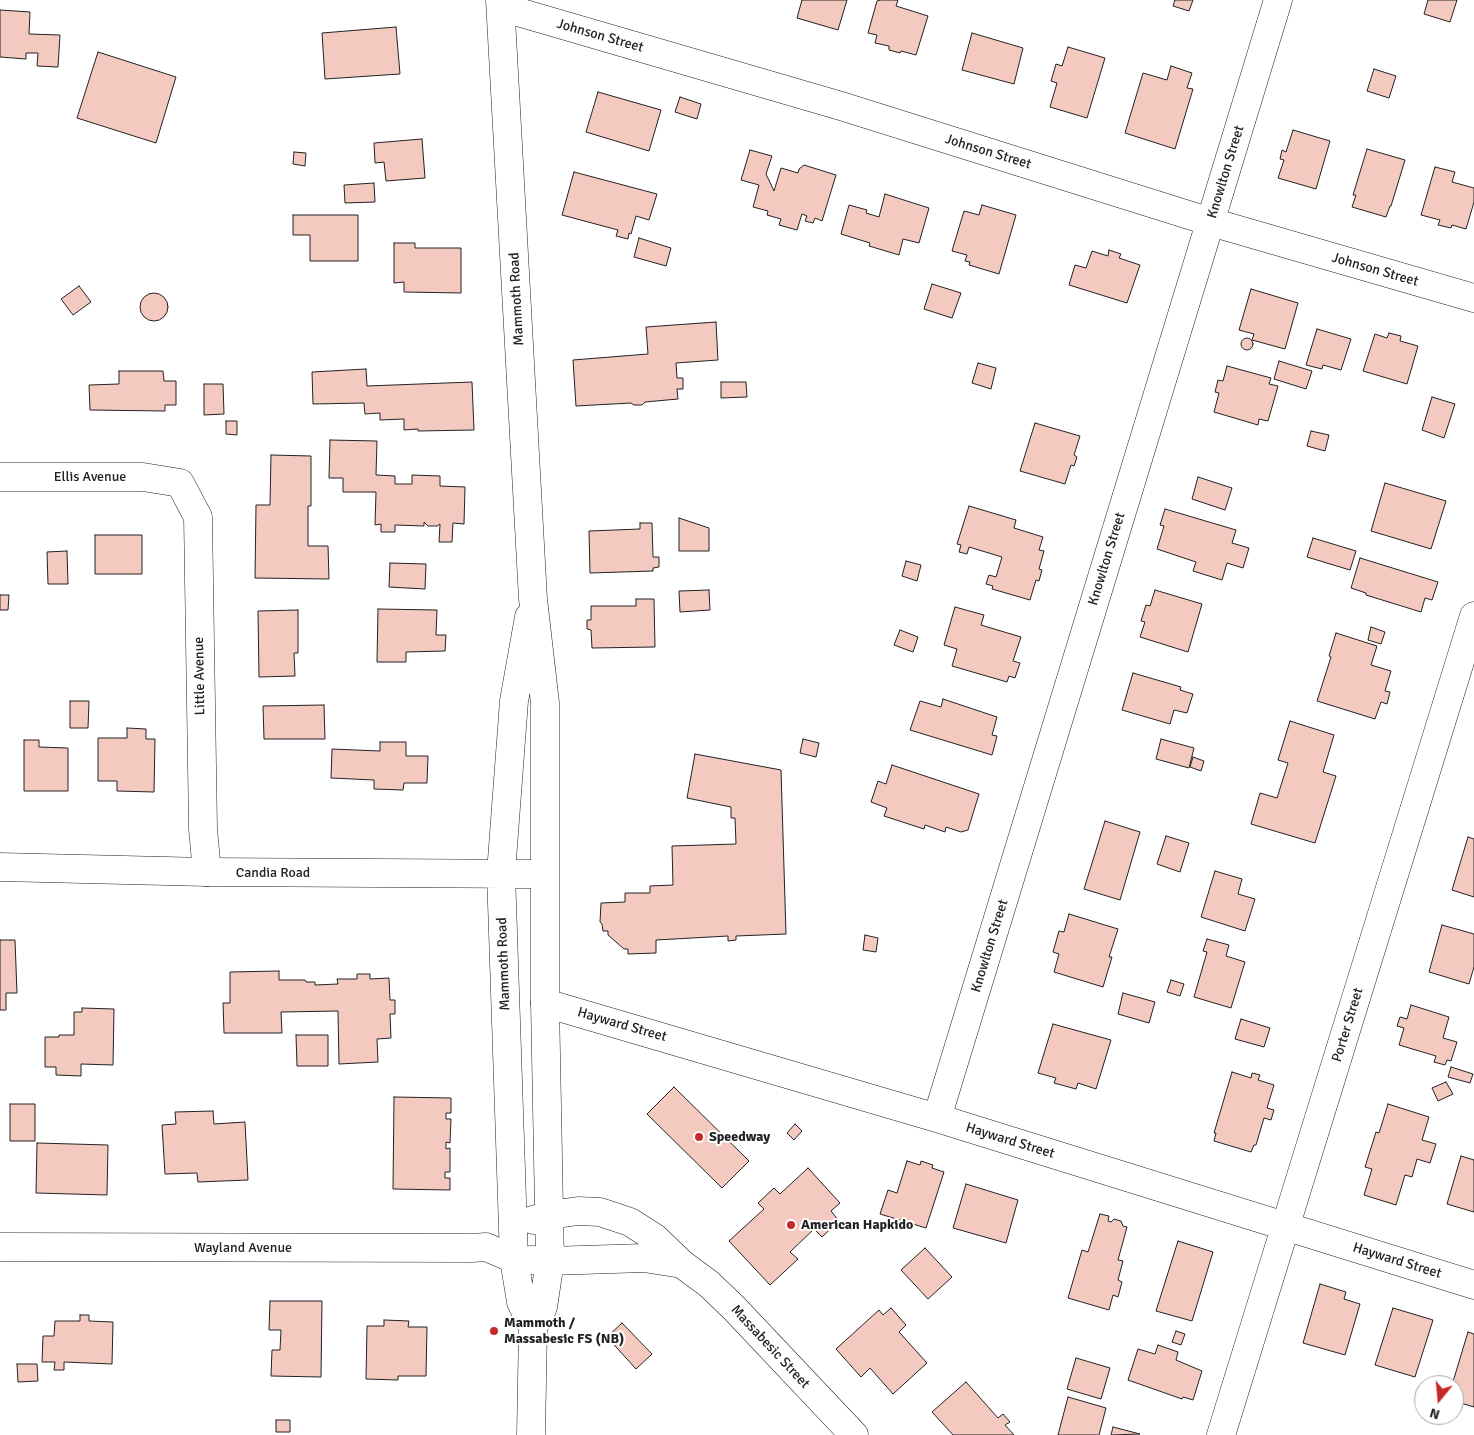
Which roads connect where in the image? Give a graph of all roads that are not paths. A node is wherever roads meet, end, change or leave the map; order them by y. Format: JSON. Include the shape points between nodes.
{"nodes":[{"id":1,"x":1278,"y":0,"type":"edge"},
{"id":2,"x":501,"y":3,"type":"edge"},
{"id":3,"x":1211,"y":222,"type":"junction"},
{"id":4,"x":1474,"y":298,"type":"edge"},
{"id":5,"x":0,"y":478,"type":"edge"},
{"id":6,"x":180,"y":483,"type":"joint"},
{"id":7,"x":532,"y":599,"type":"junction"},
{"id":8,"x":1474,"y":616,"type":"edge"},
{"id":9,"x":0,"y":867,"type":"edge"},
{"id":10,"x":207,"y":872,"type":"junction"},
{"id":11,"x":502,"y":873,"type":"junction"},
{"id":12,"x":545,"y":874,"type":"junction"},
{"id":13,"x":545,"y":1003,"type":"junction"},
{"id":14,"x":937,"y":1118,"type":"junction"},
{"id":15,"x":550,"y":1215,"type":"junction"},
{"id":16,"x":512,"y":1226,"type":"junction"},
{"id":17,"x":1286,"y":1226,"type":"junction"},
{"id":18,"x":0,"y":1247,"type":"edge"},
{"id":19,"x":486,"y":1247,"type":"junction"},
{"id":20,"x":514,"y":1259,"type":"junction"},
{"id":21,"x":550,"y":1261,"type":"junction"},
{"id":22,"x":682,"y":1264,"type":"junction"},
{"id":23,"x":1474,"y":1285,"type":"edge"},
{"id":24,"x":533,"y":1328,"type":"junction"},
{"id":25,"x":531,"y":1435,"type":"edge"},
{"id":26,"x":854,"y":1435,"type":"edge"},
{"id":27,"x":1221,"y":1435,"type":"edge"}],
"edges":[{"from":1,"to":3,"type":"street","name":"Knowlton Street"},
{"from":2,"to":3,"type":"street","name":"Johnson Street"},
{"from":2,"to":7,"type":"street","name":"Mammoth Road"},
{"from":3,"to":4,"type":"street","name":"Johnson Street"},
{"from":3,"to":14,"type":"street","name":"Knowlton Street"},
{"from":5,"to":6,"type":"street","name":"Ellis Avenue","via":[[143,477]]},
{"from":6,"to":10,"type":"street","name":"Little Avenue","via":[[198,517],[203,829]]},
{"from":7,"to":11,"type":"street","name":"Mammoth Road","via":[[514,701]]},
{"from":7,"to":12,"type":"street","name":"Mammoth Road","via":[[545,703]]},
{"from":8,"to":17,"type":"street","name":"Porter Street"},
{"from":9,"to":10,"type":"street","name":"Candia Road"},
{"from":10,"to":11,"type":"street","name":"Candia Road"},
{"from":11,"to":12,"type":"street","name":"Candia Road"},
{"from":11,"to":16,"type":"street","name":"Mammoth Road"},
{"from":12,"to":13,"type":"street","name":"Mammoth Road"},
{"from":13,"to":14,"type":"street","name":"Hayward Street"},
{"from":13,"to":15,"type":"street","name":"Mammoth Road"},
{"from":14,"to":17,"type":"street","name":"Hayward Street"},
{"from":15,"to":16,"type":"street","name":"Massabesic Street"},
{"from":15,"to":21,"type":"street","name":"Mammoth Road"},
{"from":15,"to":22,"type":"street","name":"Massabesic Street","via":[[600,1212],[630,1222],[655,1238]]},
{"from":16,"to":19,"type":"street"},
{"from":16,"to":20,"type":"street","name":"Mammoth Road"},
{"from":17,"to":23,"type":"street","name":"Hayward Street"},
{"from":17,"to":27,"type":"street","name":"Porter Street"},
{"from":18,"to":19,"type":"street","name":"Wayland Avenue"},
{"from":19,"to":20,"type":"street","name":"Wayland Avenue"},
{"from":20,"to":21,"type":"street","name":"Massabesic Street"},
{"from":20,"to":24,"type":"street","name":"Mammoth Road","via":[[520,1302]]},
{"from":21,"to":22,"type":"street","name":"Massabesic Street","via":[[644,1258]]},
{"from":21,"to":24,"type":"street","name":"Mammoth Road","via":[[543,1306]]},
{"from":22,"to":26,"type":"street","name":"Massabesic Street","via":[[734,1308]]},
{"from":24,"to":25,"type":"street","name":"Mammoth Road"}]}
